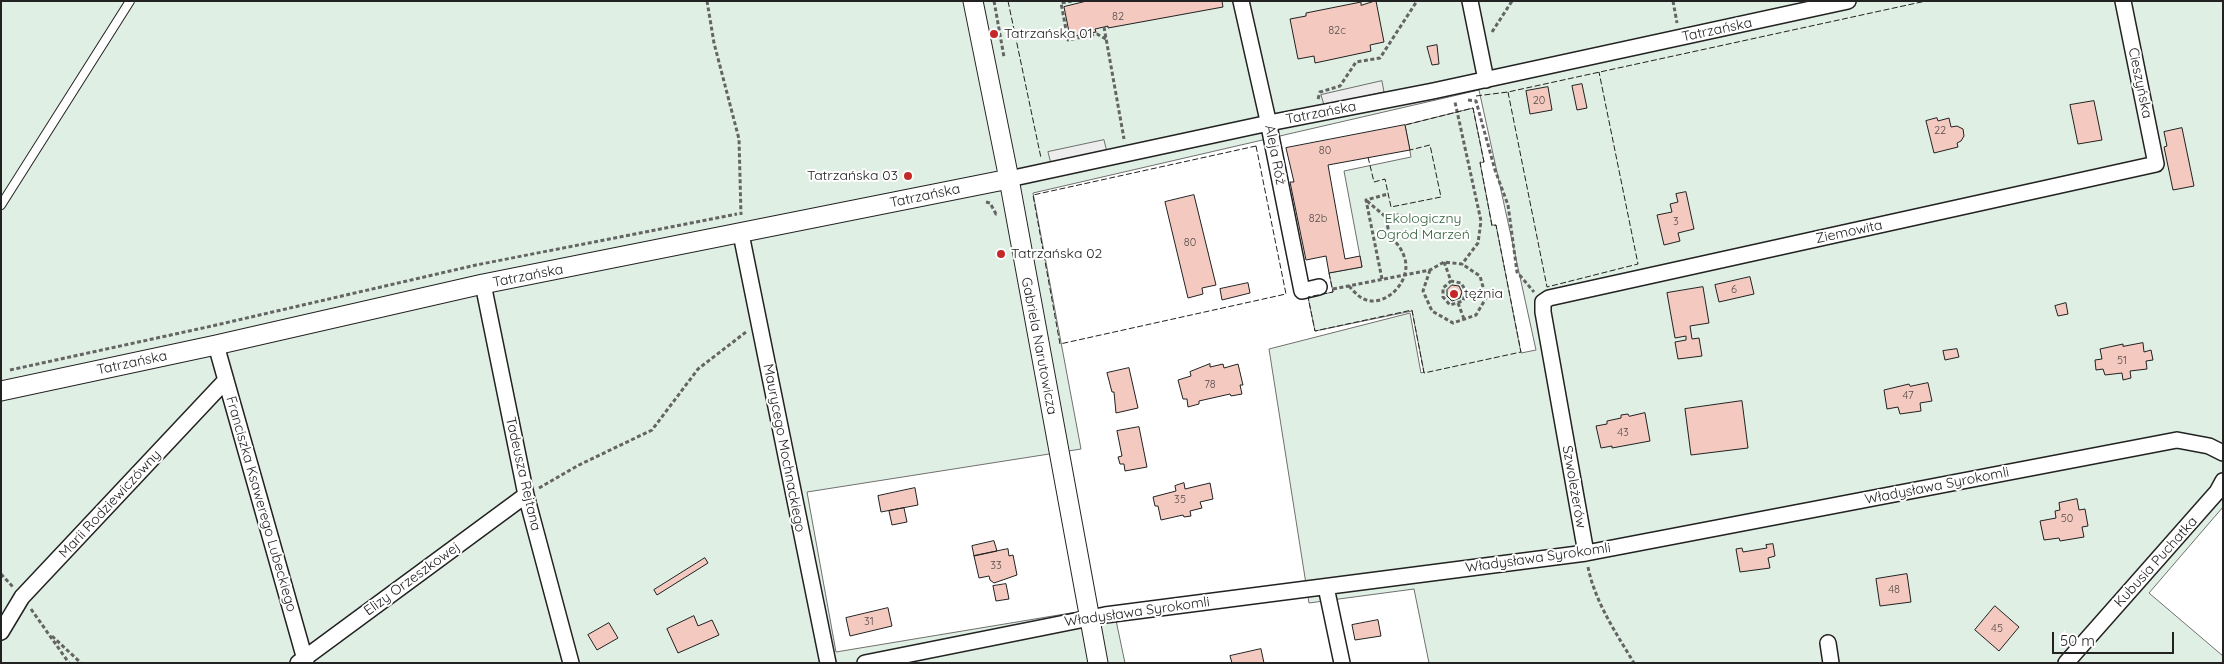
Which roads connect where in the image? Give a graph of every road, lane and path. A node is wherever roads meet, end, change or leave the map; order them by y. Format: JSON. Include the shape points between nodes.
{"nodes":[{"id":1,"x":130,"y":1,"type":"edge"},
{"id":2,"x":707,"y":1,"type":"edge"},
{"id":3,"x":973,"y":1,"type":"edge"},
{"id":4,"x":1070,"y":1,"type":"edge"},
{"id":5,"x":1242,"y":1,"type":"edge"},
{"id":6,"x":1417,"y":1,"type":"edge"},
{"id":7,"x":1470,"y":1,"type":"edge"},
{"id":8,"x":1512,"y":1,"type":"edge"},
{"id":9,"x":1673,"y":1,"type":"edge"},
{"id":10,"x":1848,"y":1,"type":"edge"},
{"id":11,"x":2123,"y":1,"type":"edge"},
{"id":12,"x":1104,"y":27,"type":"dead end"},
{"id":13,"x":1680,"y":38,"type":"junction"},
{"id":14,"x":1106,"y":39,"type":"junction"},
{"id":15,"x":1480,"y":51,"type":"junction"},
{"id":16,"x":1486,"y":80,"type":"junction"},
{"id":17,"x":1315,"y":104,"type":"dead end"},
{"id":18,"x":1269,"y":123,"type":"junction"},
{"id":19,"x":1126,"y":153,"type":"junction"},
{"id":20,"x":2156,"y":164,"type":"joint"},
{"id":21,"x":1009,"y":179,"type":"junction"},
{"id":22,"x":1388,"y":194,"type":"dead end"},
{"id":23,"x":981,"y":200,"type":"dead end"},
{"id":24,"x":1366,"y":200,"type":"junction"},
{"id":25,"x":1,"y":205,"type":"edge"},
{"id":26,"x":996,"y":214,"type":"dead end"},
{"id":27,"x":1405,"y":216,"type":"dead end"},
{"id":28,"x":1387,"y":218,"type":"junction"},
{"id":29,"x":741,"y":234,"type":"junction"},
{"id":30,"x":1444,"y":262,"type":"junction"},
{"id":31,"x":1462,"y":264,"type":"junction"},
{"id":32,"x":1430,"y":270,"type":"junction"},
{"id":33,"x":1404,"y":273,"type":"junction"},
{"id":34,"x":1382,"y":279,"type":"junction"},
{"id":35,"x":1451,"y":281,"type":"junction"},
{"id":36,"x":483,"y":284,"type":"junction"},
{"id":37,"x":1349,"y":286,"type":"junction"},
{"id":38,"x":1326,"y":288,"type":"joint"},
{"id":39,"x":1458,"y":302,"type":"junction"},
{"id":40,"x":1543,"y":302,"type":"junction"},
{"id":41,"x":1464,"y":319,"type":"junction"},
{"id":42,"x":759,"y":323,"type":"junction"},
{"id":43,"x":216,"y":345,"type":"junction"},
{"id":44,"x":226,"y":380,"type":"junction"},
{"id":45,"x":1,"y":390,"type":"edge"},
{"id":46,"x":2223,"y":453,"type":"edge"},
{"id":47,"x":2223,"y":481,"type":"edge"},
{"id":48,"x":526,"y":495,"type":"junction"},
{"id":49,"x":1586,"y":553,"type":"junction"},
{"id":50,"x":1,"y":574,"type":"edge"},
{"id":51,"x":1326,"y":587,"type":"junction"},
{"id":52,"x":22,"y":597,"type":"junction"},
{"id":53,"x":1090,"y":618,"type":"junction"},
{"id":54,"x":47,"y":631,"type":"junction"},
{"id":55,"x":1,"y":632,"type":"edge"},
{"id":56,"x":1828,"y":643,"type":"dead end"},
{"id":57,"x":303,"y":661,"type":"edge"},
{"id":58,"x":69,"y":663,"type":"edge"},
{"id":59,"x":81,"y":663,"type":"edge"},
{"id":60,"x":571,"y":663,"type":"edge"},
{"id":61,"x":828,"y":663,"type":"edge"},
{"id":62,"x":865,"y":663,"type":"edge"},
{"id":63,"x":1098,"y":663,"type":"edge"},
{"id":64,"x":1342,"y":663,"type":"edge"},
{"id":65,"x":1634,"y":663,"type":"edge"},
{"id":66,"x":1831,"y":663,"type":"edge"},
{"id":67,"x":2066,"y":663,"type":"edge"}],
"edges":[{"from":1,"to":25,"type":"lane"},
{"from":2,"to":29,"type":"path","via":[[714,43],[739,139]]},
{"from":3,"to":21,"type":"street","name":"Gabriela Narutowicza"},
{"from":4,"to":14,"type":"path","via":[[1061,3],[1068,40],[1097,34]]},
{"from":5,"to":18,"type":"street","name":"Aleja Róż"},
{"from":6,"to":17,"type":"path","via":[[1380,58],[1356,62],[1340,86],[1320,92]]},
{"from":7,"to":15,"type":"street"},
{"from":8,"to":15,"type":"path"},
{"from":9,"to":13,"type":"path"},
{"from":10,"to":13,"type":"street","name":"Tatrzańska"},
{"from":11,"to":20,"type":"street","name":"Cieszyńska"},
{"from":12,"to":14,"type":"path"},
{"from":13,"to":16,"type":"street","name":"Tatrzańska"},
{"from":14,"to":19,"type":"path"},
{"from":15,"to":16,"type":"street"},
{"from":16,"to":18,"type":"street","name":"Tatrzańska"},
{"from":18,"to":19,"type":"street","name":"Tatrzańska"},
{"from":18,"to":38,"type":"street","name":"Aleja Róż","via":[[1302,291]]},
{"from":19,"to":21,"type":"street","name":"Tatrzańska"},
{"from":20,"to":40,"type":"street","name":"Ziemowita","via":[[1549,298]]},
{"from":21,"to":29,"type":"street","name":"Tatrzańska"},
{"from":21,"to":53,"type":"street","name":"Gabriela Narutowicza"},
{"from":22,"to":24,"type":"path"},
{"from":23,"to":26,"type":"path","via":[[990,203]]},
{"from":24,"to":28,"type":"path"},
{"from":24,"to":34,"type":"path"},
{"from":27,"to":28,"type":"path"},
{"from":28,"to":33,"type":"path","via":[[1387,232],[1404,256]]},
{"from":29,"to":36,"type":"street","name":"Tatrzańska"},
{"from":29,"to":42,"type":"street","name":"Maurycego Mochnackiego"},
{"from":30,"to":31,"type":"path"},
{"from":30,"to":32,"type":"path"},
{"from":30,"to":35,"type":"path"},
{"from":31,"to":40,"type":"path","via":[[1478,243],[1481,221],[1454,98],[1476,101],[1508,205],[1517,272]]},
{"from":31,"to":41,"type":"path","via":[[1480,276],[1486,298],[1476,315]]},
{"from":32,"to":33,"type":"path"},
{"from":32,"to":41,"type":"path","via":[[1424,291],[1432,311],[1453,323]]},
{"from":33,"to":34,"type":"path"},
{"from":33,"to":37,"type":"path","via":[[1397,290],[1384,300],[1370,301],[1357,296]]},
{"from":34,"to":37,"type":"path"},
{"from":35,"to":39,"type":"path","via":[[1461,283],[1466,291],[1463,301]]},
{"from":35,"to":39,"type":"path","via":[[1443,288],[1443,297],[1450,305]]},
{"from":36,"to":43,"type":"street","name":"Tatrzańska"},
{"from":36,"to":48,"type":"street","name":"Tadeusza Rejtana"},
{"from":37,"to":38,"type":"path"},
{"from":39,"to":41,"type":"path"},
{"from":40,"to":49,"type":"street","name":"Szwoleżerów"},
{"from":42,"to":48,"type":"path","via":[[698,369],[652,430]]},
{"from":42,"to":61,"type":"street","name":"Maurycego Mochnackiego"},
{"from":43,"to":44,"type":"street","name":"Franciszka Ksawerego Lubeckiego"},
{"from":43,"to":45,"type":"street","name":"Tatrzańska"},
{"from":44,"to":52,"type":"street","name":"Marii Rodziewiczówny"},
{"from":44,"to":57,"type":"street","name":"Franciszka Ksawerego Lubeckiego"},
{"from":46,"to":49,"type":"street","name":"Władysława Syrokomli","via":[[2209,446],[2177,440]]},
{"from":47,"to":67,"type":"street","name":"Kubusia Puchatka","via":[[2217,492]]},
{"from":48,"to":57,"type":"street","name":"Elizy Orzeszkowej"},
{"from":48,"to":60,"type":"street","name":"Tadeusza Rejtana"},
{"from":49,"to":51,"type":"street","name":"Władysława Syrokomli"},
{"from":49,"to":65,"type":"path","via":[[1591,580]]},
{"from":50,"to":52,"type":"path"},
{"from":51,"to":53,"type":"street","name":"Władysława Syrokomli"},
{"from":51,"to":64,"type":"street"},
{"from":52,"to":54,"type":"path"},
{"from":52,"to":55,"type":"street","name":"Marii Rodziewiczówny"},
{"from":53,"to":62,"type":"street","name":"Władysława Syrokomli"},
{"from":53,"to":63,"type":"street","name":"Gabriela Narutowicza"},
{"from":54,"to":58,"type":"path"},
{"from":54,"to":59,"type":"path"},
{"from":56,"to":66,"type":"street"}]}
